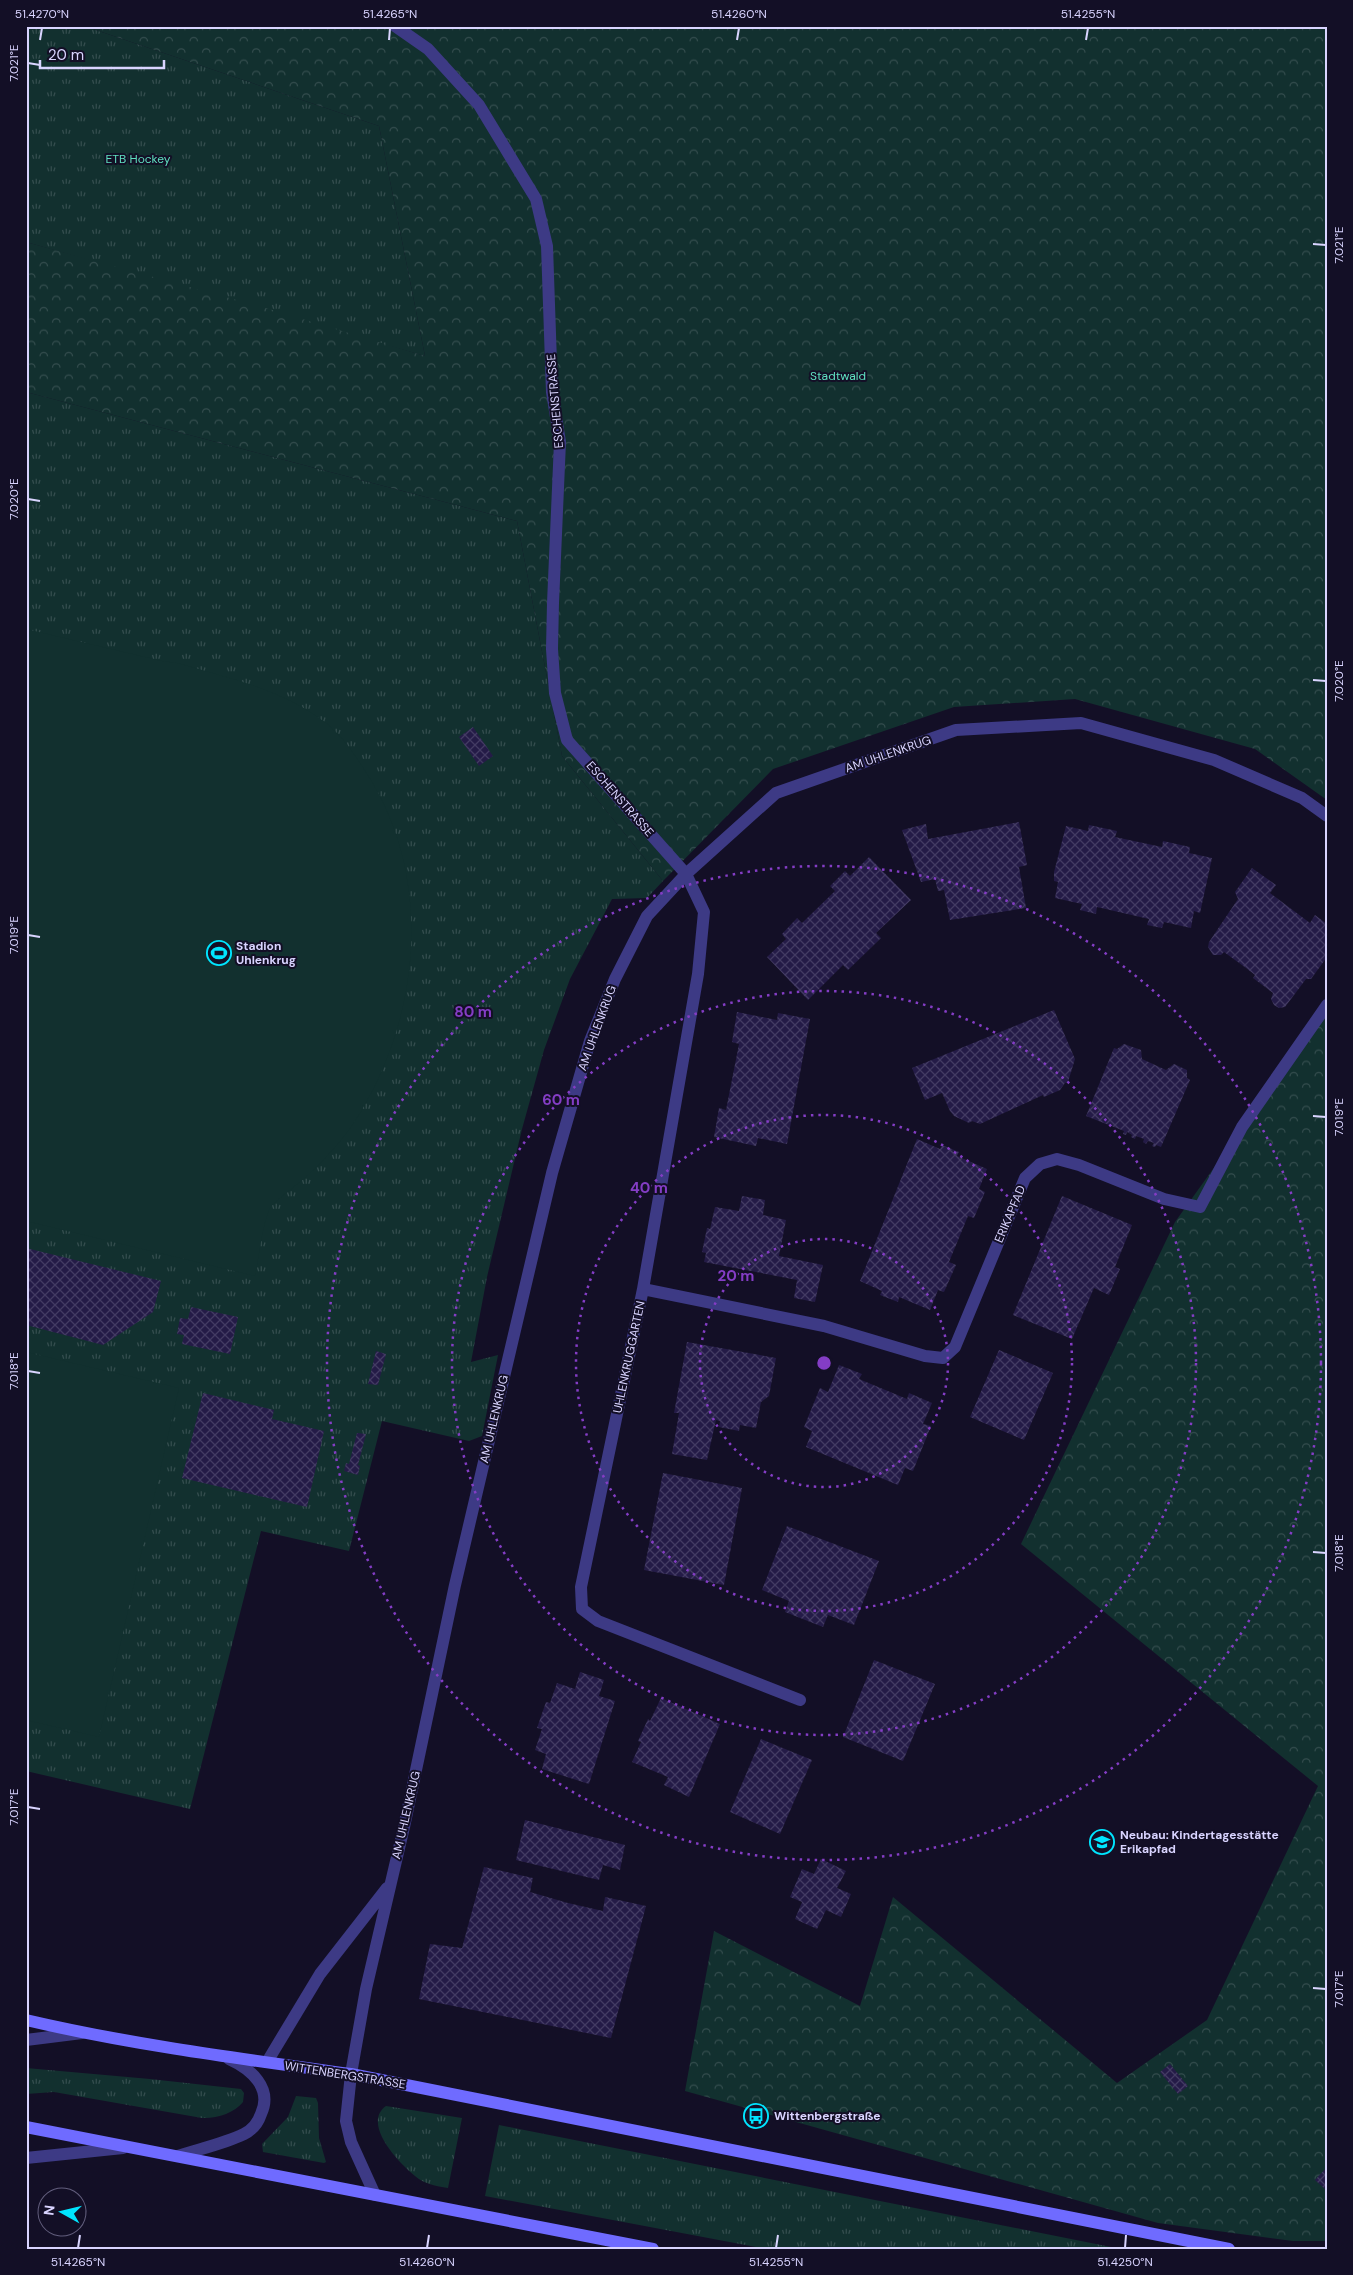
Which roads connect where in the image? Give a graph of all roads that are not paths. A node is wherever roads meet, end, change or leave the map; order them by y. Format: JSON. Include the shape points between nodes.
{"nodes":[{"id":1,"x":395,"y":26,"type":"edge"},
{"id":2,"x":1327,"y":816,"type":"edge"},
{"id":3,"x":686,"y":874,"type":"junction"},
{"id":4,"x":1327,"y":1004,"type":"edge"},
{"id":5,"x":643,"y":1289,"type":"junction"},
{"id":6,"x":800,"y":1700,"type":"dead end"},
{"id":7,"x":390,"y":1884,"type":"junction"},
{"id":8,"x":26,"y":2020,"type":"edge"},
{"id":9,"x":82,"y":2033,"type":"junction"},
{"id":10,"x":26,"y":2040,"type":"edge"},
{"id":11,"x":226,"y":2058,"type":"junction"},
{"id":12,"x":267,"y":2062,"type":"junction"},
{"id":13,"x":351,"y":2074,"type":"junction"},
{"id":14,"x":26,"y":2127,"type":"edge"},
{"id":15,"x":131,"y":2147,"type":"junction"},
{"id":16,"x":178,"y":2156,"type":"junction"},
{"id":17,"x":26,"y":2158,"type":"edge"},
{"id":18,"x":375,"y":2195,"type":"junction"},
{"id":19,"x":654,"y":2249,"type":"edge"},
{"id":20,"x":1229,"y":2249,"type":"edge"}],
"edges":[{"from":1,"to":3,"type":"street","name":"ESCHENSTRASSE","via":[[428,49],[479,104],[536,199],[547,246],[552,392],[560,442],[552,649],[555,693],[567,740]]},
{"from":2,"to":3,"type":"street","name":"AM UHLENKRUG","via":[[1302,798],[1214,760],[1081,723],[956,730],[776,793]]},
{"from":3,"to":5,"type":"street","name":"UHLENKRUGGARTEN","via":[[704,912],[698,974]]},
{"from":3,"to":7,"type":"street","name":"AM UHLENKRUG","via":[[647,916],[615,979],[590,1041],[552,1173],[455,1585]]},
{"from":4,"to":5,"type":"street","name":"ERIKAPFAD","via":[[1242,1127],[1200,1207],[1164,1199],[1079,1165],[1057,1160],[1040,1164],[1025,1178],[955,1347],[944,1358],[925,1356],[824,1326]]},
{"from":5,"to":6,"type":"street","name":"UHLENKRUGGARTEN","via":[[581,1587],[582,1609],[598,1621]]},
{"from":7,"to":12,"type":"street","name":"AM UHLENKRUG","via":[[320,1974]]},
{"from":7,"to":13,"type":"street","name":"AM UHLENKRUG"},
{"from":8,"to":9,"type":"main road","name":"WITTENBERGSTRASSE"},
{"from":9,"to":10,"type":"street"},
{"from":9,"to":11,"type":"main road","name":"WITTENBERGSTRASSE"},
{"from":11,"to":12,"type":"main road","name":"WITTENBERGSTRASSE"},
{"from":11,"to":16,"type":"street","name":"WITTENBERGSTRASSE","via":[[243,2065],[265,2092],[258,2123],[245,2133]]},
{"from":12,"to":13,"type":"main road","name":"WITTENBERGSTRASSE"},
{"from":13,"to":18,"type":"street","name":"AM UHLENKRUG","via":[[346,2121],[351,2142]]},
{"from":13,"to":20,"type":"main road","name":"WITTENBERGSTRASSE"},
{"from":14,"to":15,"type":"main road","name":"WITTENBERGSTRASSE"},
{"from":15,"to":16,"type":"main road","name":"WITTENBERGSTRASSE"},
{"from":15,"to":17,"type":"street"},
{"from":16,"to":18,"type":"main road","name":"WITTENBERGSTRASSE"},
{"from":18,"to":19,"type":"main road","name":"WITTENBERGSTRASSE"}]}
